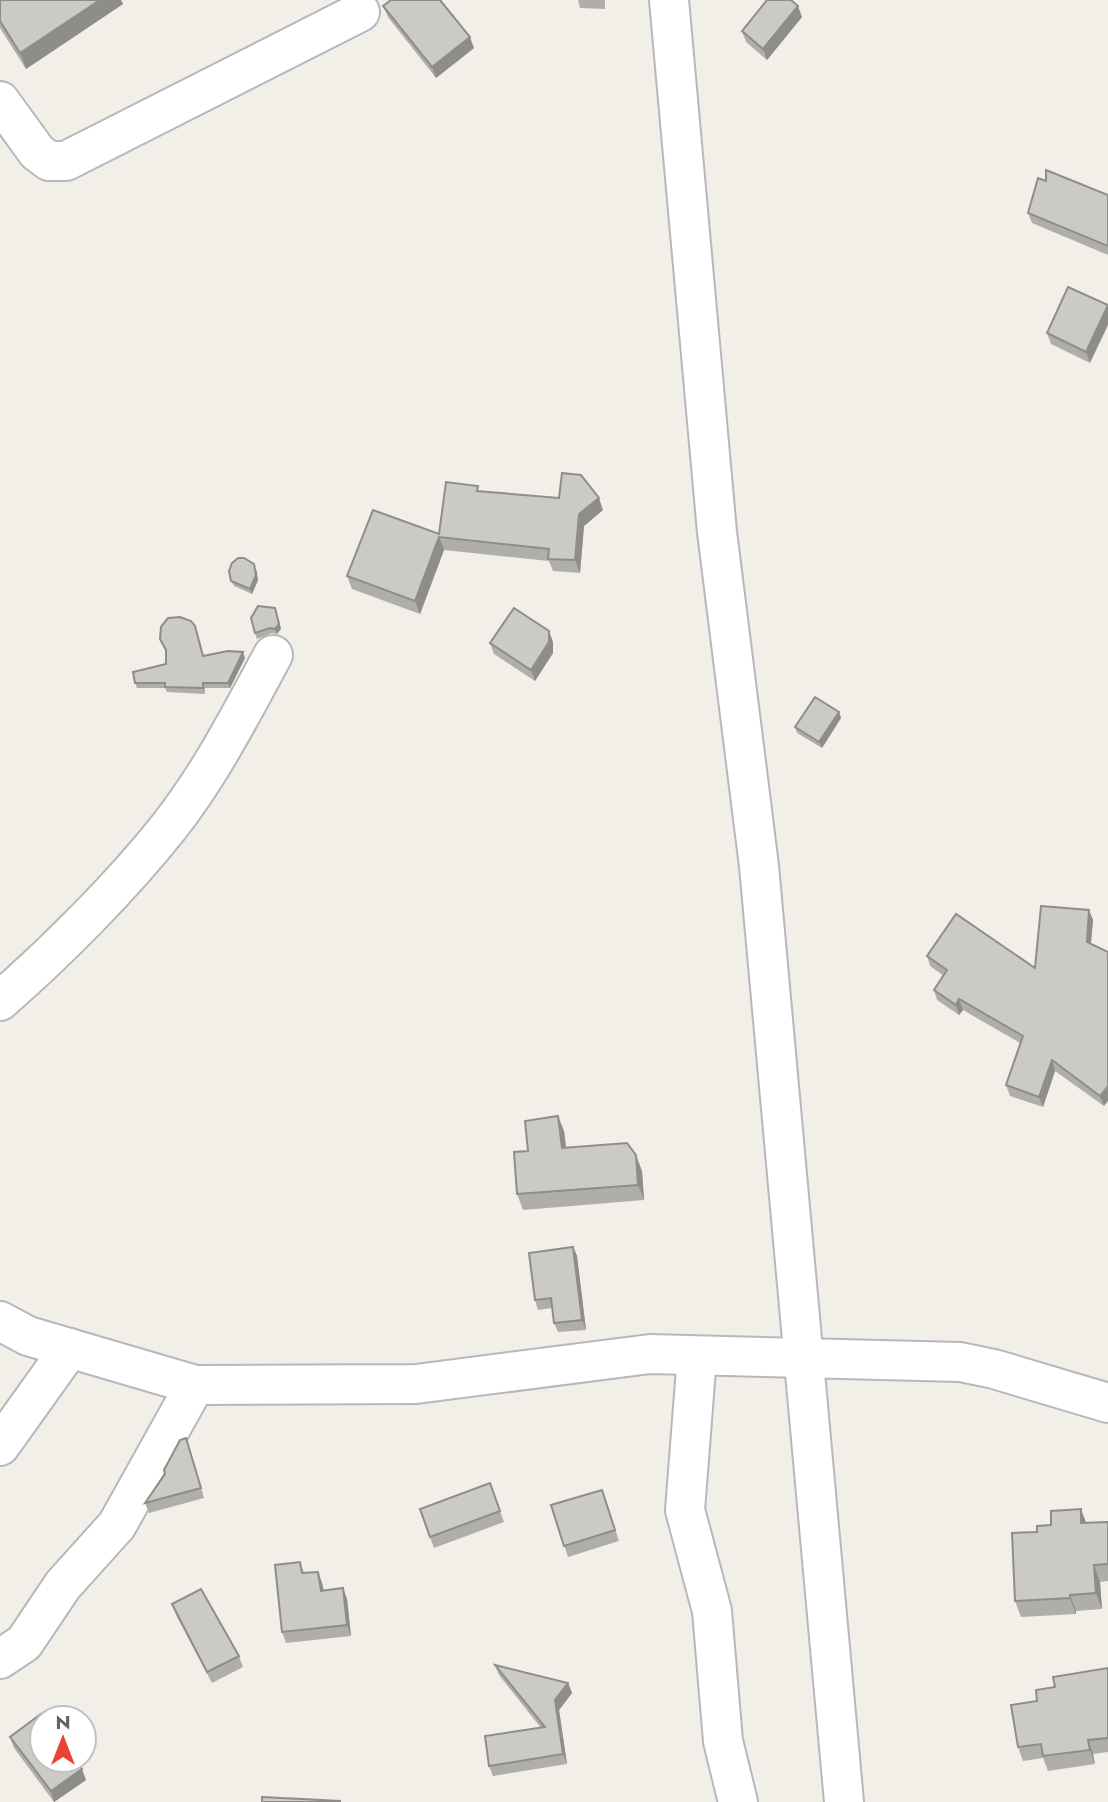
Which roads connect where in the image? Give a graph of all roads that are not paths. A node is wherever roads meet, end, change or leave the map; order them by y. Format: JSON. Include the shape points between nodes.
{"nodes":[{"id":1,"x":669,"y":0,"type":"edge"},
{"id":2,"x":360,"y":12,"type":"dead end"},
{"id":3,"x":0,"y":101,"type":"edge"},
{"id":4,"x":273,"y":655,"type":"dead end"},
{"id":5,"x":0,"y":1001,"type":"edge"},
{"id":6,"x":0,"y":1321,"type":"edge"},
{"id":7,"x":71,"y":1348,"type":"junction"},
{"id":8,"x":697,"y":1356,"type":"junction"},
{"id":9,"x":803,"y":1359,"type":"junction"},
{"id":10,"x":195,"y":1385,"type":"junction"},
{"id":11,"x":1108,"y":1403,"type":"edge"},
{"id":12,"x":0,"y":1446,"type":"edge"},
{"id":13,"x":0,"y":1659,"type":"edge"},
{"id":14,"x":738,"y":1802,"type":"edge"},
{"id":15,"x":844,"y":1802,"type":"edge"}],
"edges":[{"from":1,"to":9,"type":"street","via":[[717,532],[761,893]]},
{"from":2,"to":3,"type":"street","via":[[66,161],[49,161],[37,152]]},
{"from":4,"to":5,"type":"street","via":[[226,743],[168,827],[32,974]]},
{"from":6,"to":7,"type":"street","via":[[28,1336]]},
{"from":7,"to":10,"type":"street"},
{"from":7,"to":12,"type":"street"},
{"from":8,"to":9,"type":"street"},
{"from":8,"to":10,"type":"street","via":[[650,1353],[416,1384]]},
{"from":8,"to":14,"type":"street","via":[[685,1510],[712,1611],[723,1741]]},
{"from":9,"to":11,"type":"street","via":[[960,1362]]},
{"from":9,"to":15,"type":"street"},
{"from":10,"to":13,"type":"street","via":[[117,1525],[63,1585],[24,1643]]}]}
